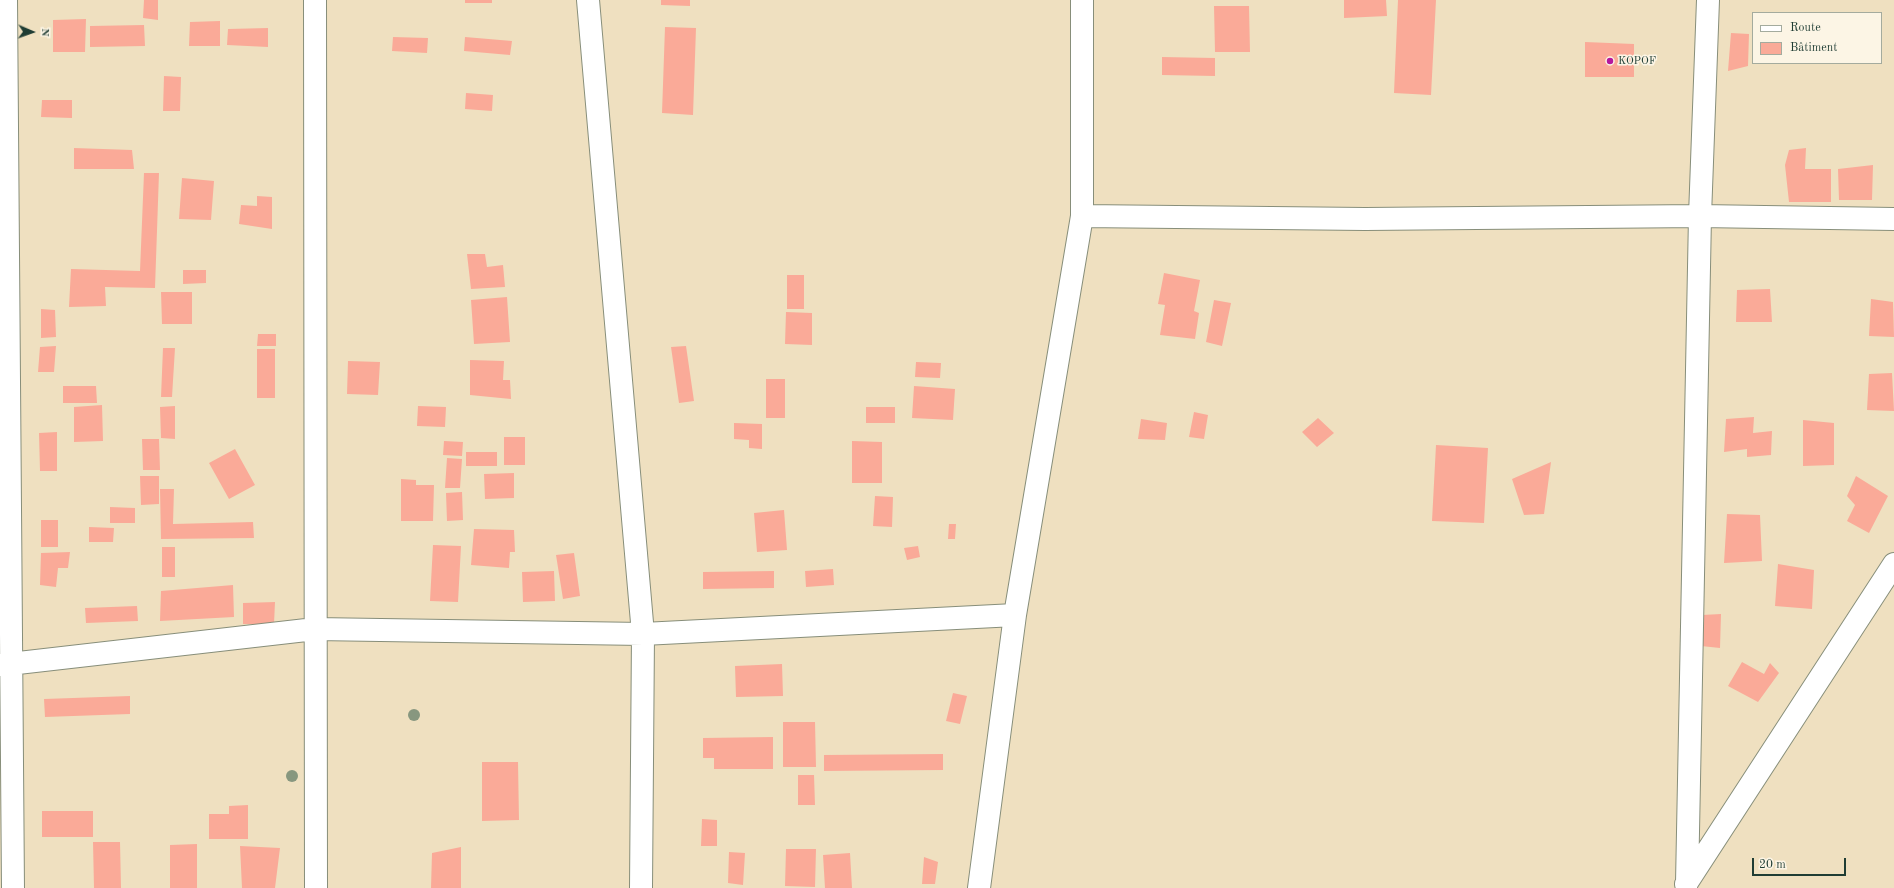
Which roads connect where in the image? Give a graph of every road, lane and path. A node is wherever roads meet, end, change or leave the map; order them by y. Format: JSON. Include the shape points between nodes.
{"nodes":[{"id":1,"x":6,"y":0,"type":"edge"},
{"id":2,"x":315,"y":0,"type":"edge"},
{"id":3,"x":588,"y":0,"type":"edge"},
{"id":4,"x":1082,"y":0,"type":"edge"},
{"id":5,"x":1708,"y":0,"type":"edge"},
{"id":6,"x":1082,"y":216,"type":"junction"},
{"id":7,"x":1700,"y":216,"type":"junction"},
{"id":8,"x":1894,"y":218,"type":"edge"},
{"id":9,"x":1894,"y":564,"type":"edge"},
{"id":10,"x":1015,"y":615,"type":"junction"},
{"id":11,"x":314,"y":629,"type":"junction"},
{"id":12,"x":643,"y":634,"type":"junction"},
{"id":13,"x":5,"y":665,"type":"edge"},
{"id":14,"x":1685,"y":886,"type":"edge"},
{"id":15,"x":13,"y":888,"type":"edge"},
{"id":16,"x":316,"y":888,"type":"edge"},
{"id":17,"x":641,"y":888,"type":"edge"},
{"id":18,"x":979,"y":888,"type":"edge"}],
"edges":[{"from":1,"to":13,"type":"street"},
{"from":2,"to":11,"type":"street"},
{"from":3,"to":12,"type":"street"},
{"from":4,"to":6,"type":"street"},
{"from":5,"to":7,"type":"street"},
{"from":6,"to":7,"type":"street","via":[[1365,219]]},
{"from":6,"to":10,"type":"street"},
{"from":7,"to":8,"type":"street"},
{"from":7,"to":14,"type":"street"},
{"from":9,"to":14,"type":"street"},
{"from":10,"to":12,"type":"street"},
{"from":10,"to":18,"type":"street"},
{"from":11,"to":12,"type":"street"},
{"from":11,"to":13,"type":"street"},
{"from":11,"to":16,"type":"street"},
{"from":12,"to":17,"type":"street"},
{"from":13,"to":15,"type":"street"}]}
